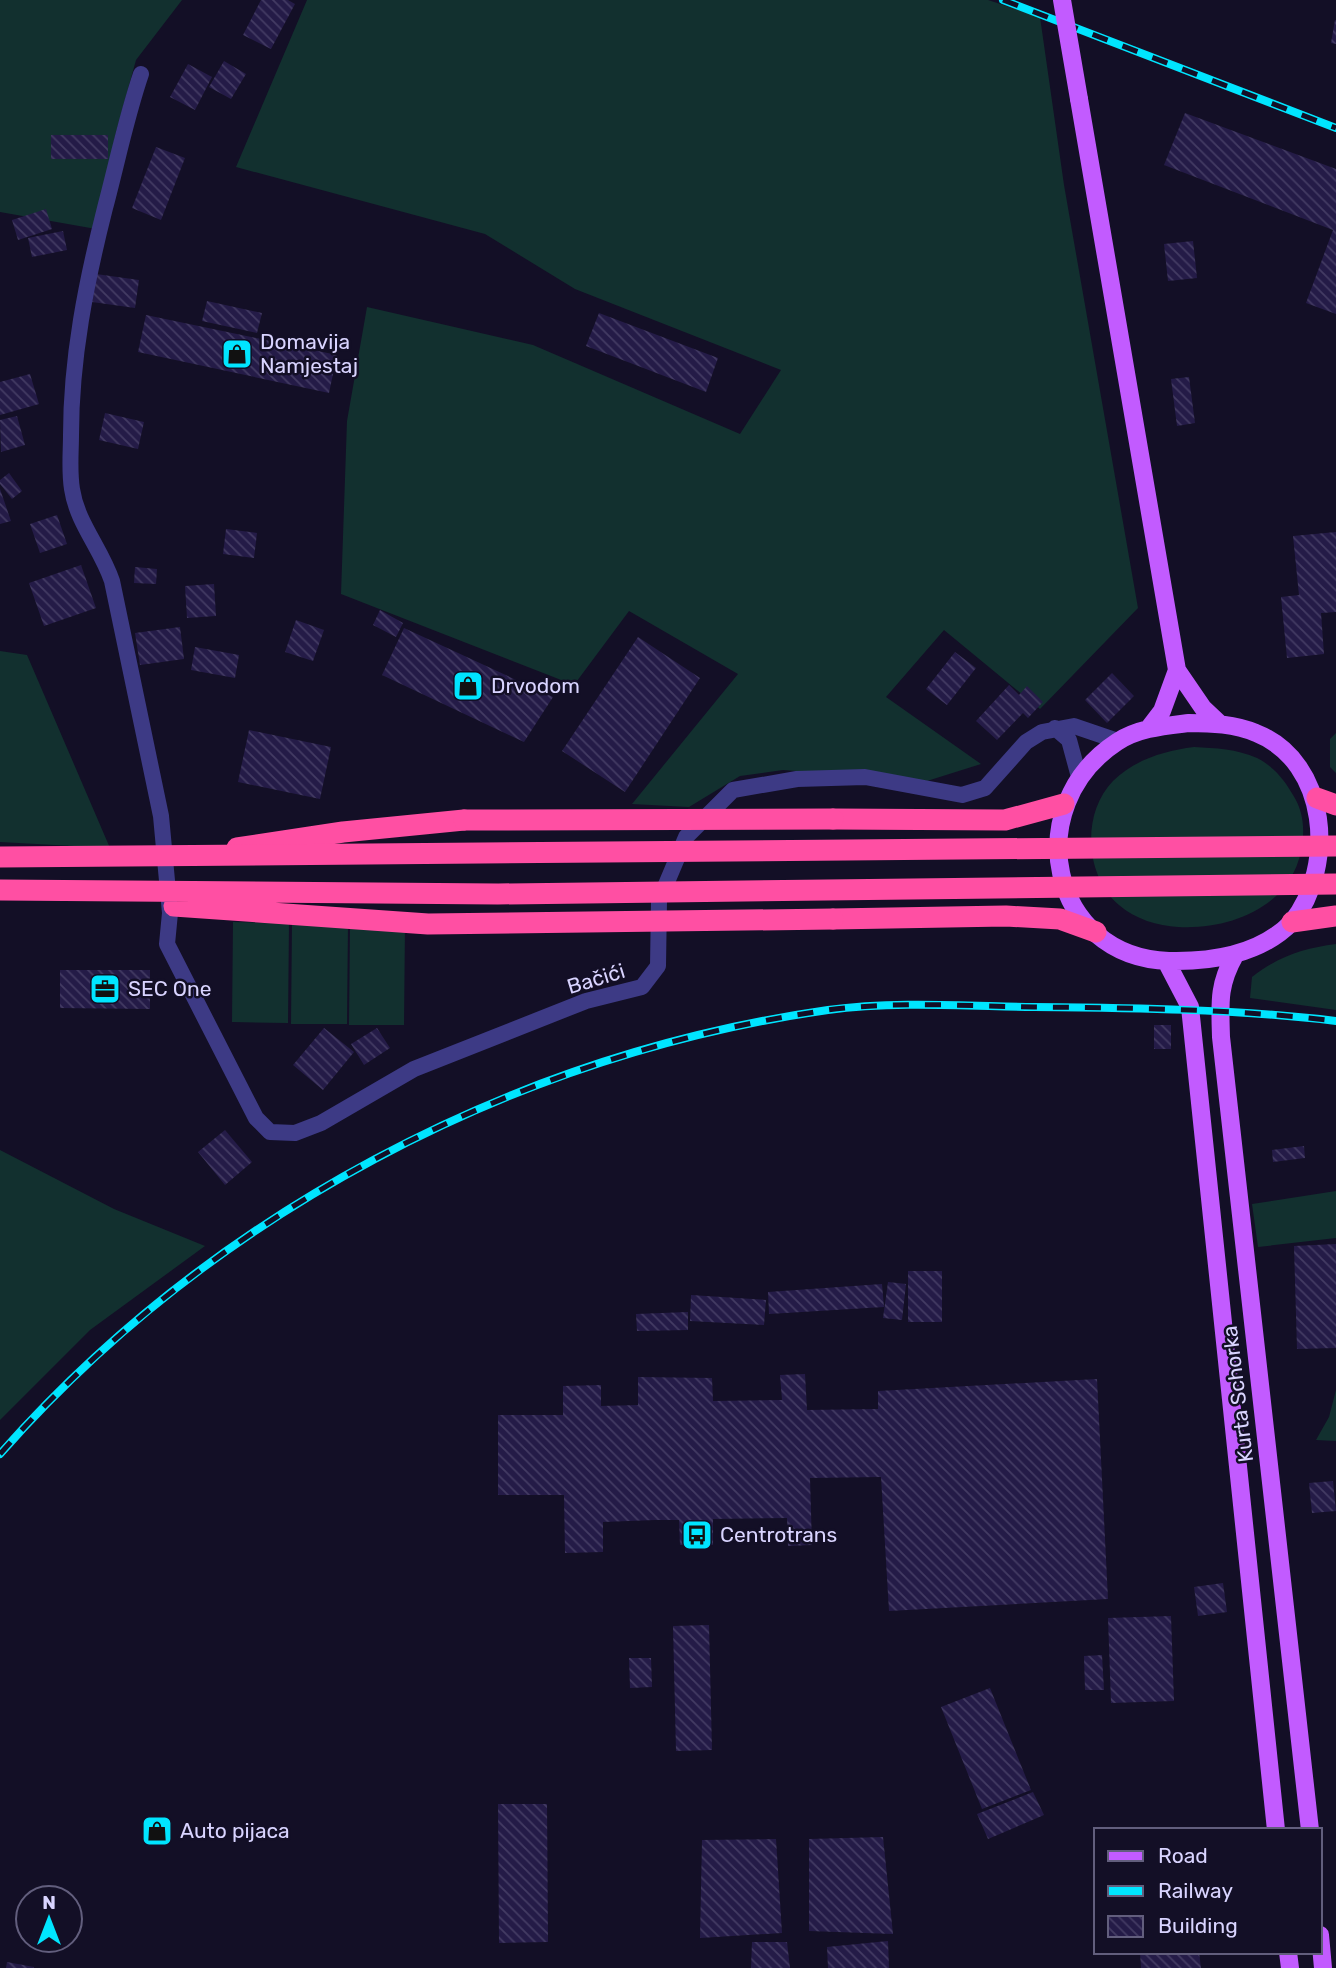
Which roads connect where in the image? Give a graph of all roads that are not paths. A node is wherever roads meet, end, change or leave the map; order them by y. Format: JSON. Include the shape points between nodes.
{"nodes":[{"id":1,"x":1062,"y":0,"type":"edge"},
{"id":2,"x":141,"y":74,"type":"dead end"},
{"id":3,"x":1177,"y":670,"type":"junction"},
{"id":4,"x":1220,"y":724,"type":"junction"},
{"id":5,"x":1055,"y":728,"type":"junction"},
{"id":6,"x":1149,"y":728,"type":"junction"},
{"id":7,"x":1118,"y":741,"type":"junction"},
{"id":8,"x":1079,"y":777,"type":"junction"},
{"id":9,"x":1327,"y":802,"type":"edge"},
{"id":10,"x":1064,"y":804,"type":"junction"},
{"id":11,"x":1336,"y":846,"type":"edge"},
{"id":12,"x":196,"y":855,"type":"junction"},
{"id":13,"x":0,"y":857,"type":"edge"},
{"id":14,"x":1336,"y":884,"type":"edge"},
{"id":15,"x":0,"y":890,"type":"edge"},
{"id":16,"x":0,"y":903,"type":"edge"},
{"id":17,"x":1336,"y":916,"type":"edge"},
{"id":18,"x":1292,"y":922,"type":"junction"},
{"id":19,"x":1096,"y":932,"type":"junction"},
{"id":20,"x":1235,"y":955,"type":"junction"},
{"id":21,"x":1166,"y":961,"type":"junction"},
{"id":22,"x":1276,"y":1828,"type":"edge"},
{"id":23,"x":1310,"y":1828,"type":"edge"}],
"edges":[{"from":1,"to":3,"type":"main road","bridge":true},
{"from":2,"to":5,"type":"street","name":"Bačići","via":[[124,124],[83,308],[74,366],[71,487],[82,523],[105,559],[112,581],[161,816],[170,913],[167,944],[256,1118],[270,1132],[295,1133],[321,1123],[414,1069],[586,1002],[642,987],[658,966],[659,901],[686,837],[733,790],[797,779],[865,777],[962,795],[985,788],[1026,742]]},
{"from":3,"to":4,"type":"main road"},
{"from":3,"to":6,"type":"main road","via":[[1172,691]]},
{"from":4,"to":6,"type":"main road"},
{"from":4,"to":9,"type":"main road","via":[[1258,733],[1274,743]]},
{"from":5,"to":7,"type":"street","via":[[1074,726]]},
{"from":5,"to":8,"type":"street","via":[[1069,740]]},
{"from":6,"to":7,"type":"main road"},
{"from":7,"to":8,"type":"main road"},
{"from":8,"to":10,"type":"main road"},
{"from":9,"to":18,"type":"main road","via":[[1319,874]]},
{"from":10,"to":12,"type":"highway","bridge":true,"via":[[1005,820],[464,820],[342,832]]},
{"from":10,"to":19,"type":"main road","via":[[1058,830],[1064,885],[1077,911]]},
{"from":11,"to":12,"type":"highway","bridge":true},
{"from":12,"to":13,"type":"highway","bridge":true},
{"from":14,"to":15,"type":"highway","bridge":true,"via":[[498,894]]},
{"from":16,"to":19,"type":"highway","bridge":true,"via":[[197,907],[428,924],[1006,916],[1060,919]]},
{"from":17,"to":18,"type":"highway"},
{"from":18,"to":20,"type":"main road"},
{"from":19,"to":21,"type":"main road","via":[[1117,946]]},
{"from":20,"to":21,"type":"main road"},
{"from":20,"to":23,"type":"main road","name":"Kurta Schorka","via":[[1220,992],[1221,1037]]},
{"from":21,"to":22,"type":"main road","name":"Kurta Schorka","via":[[1190,1007]]}]}
